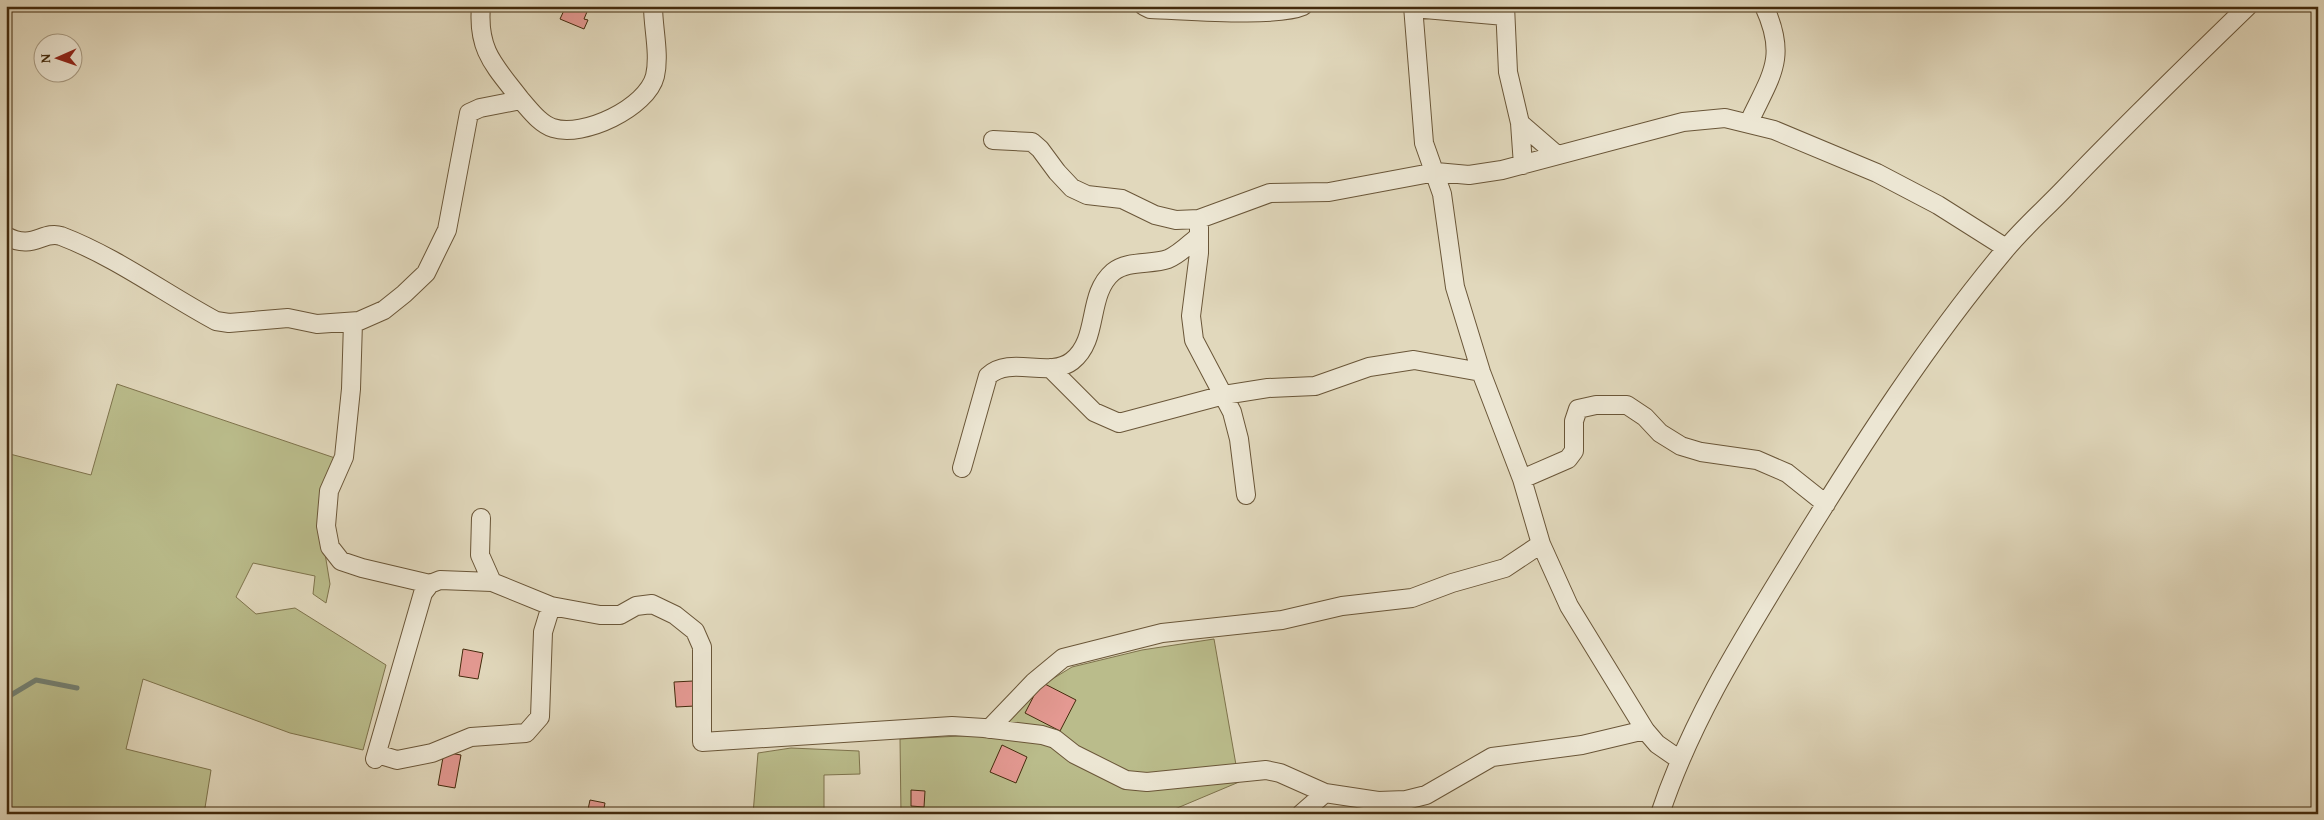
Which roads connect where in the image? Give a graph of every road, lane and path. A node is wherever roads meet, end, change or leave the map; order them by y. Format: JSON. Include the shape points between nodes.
{"nodes":[{"id":1,"x":481,"y":6,"type":"edge"},
{"id":2,"x":653,"y":6,"type":"edge"},
{"id":3,"x":1144,"y":6,"type":"edge"},
{"id":4,"x":1303,"y":6,"type":"edge"},
{"id":5,"x":1764,"y":6,"type":"edge"},
{"id":6,"x":2248,"y":6,"type":"edge"},
{"id":7,"x":1413,"y":7,"type":"edge"},
{"id":8,"x":1505,"y":11,"type":"edge"},
{"id":9,"x":521,"y":100,"type":"junction"},
{"id":10,"x":1749,"y":122,"type":"junction"},
{"id":11,"x":1520,"y":123,"type":"junction"},
{"id":12,"x":993,"y":140,"type":"dead end"},
{"id":13,"x":1557,"y":155,"type":"junction"},
{"id":14,"x":1523,"y":164,"type":"junction"},
{"id":15,"x":1436,"y":172,"type":"junction"},
{"id":16,"x":1199,"y":228,"type":"junction"},
{"id":17,"x":6,"y":236,"type":"edge"},
{"id":18,"x":2006,"y":248,"type":"junction"},
{"id":19,"x":353,"y":322,"type":"junction"},
{"id":20,"x":1050,"y":368,"type":"junction"},
{"id":21,"x":1481,"y":372,"type":"junction"},
{"id":22,"x":1224,"y":395,"type":"junction"},
{"id":23,"x":962,"y":468,"type":"dead end"},
{"id":24,"x":1522,"y":479,"type":"junction"},
{"id":25,"x":1246,"y":495,"type":"dead end"},
{"id":26,"x":1826,"y":504,"type":"junction"},
{"id":27,"x":481,"y":518,"type":"dead end"},
{"id":28,"x":1541,"y":544,"type":"junction"},
{"id":29,"x":492,"y":582,"type":"junction"},
{"id":30,"x":430,"y":584,"type":"junction"},
{"id":31,"x":551,"y":606,"type":"junction"},
{"id":32,"x":989,"y":729,"type":"junction"},
{"id":33,"x":1644,"y":730,"type":"junction"},
{"id":34,"x":1680,"y":760,"type":"junction"},
{"id":35,"x":1326,"y":793,"type":"junction"},
{"id":36,"x":1301,"y":814,"type":"edge"},
{"id":37,"x":1660,"y":814,"type":"edge"}],
"edges":[{"from":1,"to":9,"type":"street","via":[[484,46]]},
{"from":2,"to":9,"type":"street","via":[[655,78],[642,98],[630,108],[605,121],[562,130],[539,119]]},
{"from":3,"to":4,"type":"street","via":[[1150,9],[1241,12],[1279,11]]},
{"from":5,"to":10,"type":"street","via":[[1777,47],[1775,69]]},
{"from":6,"to":18,"type":"street"},
{"from":7,"to":8,"type":"street"},
{"from":7,"to":15,"type":"street","via":[[1424,143]]},
{"from":8,"to":11,"type":"street","via":[[1508,72]]},
{"from":9,"to":19,"type":"street","via":[[469,113],[447,230],[437,254],[426,273],[384,310]]},
{"from":10,"to":13,"type":"street","via":[[1725,118],[1683,122]]},
{"from":10,"to":18,"type":"street","via":[[1878,173],[1938,204]]},
{"from":11,"to":13,"type":"street"},
{"from":11,"to":14,"type":"street"},
{"from":12,"to":16,"type":"street","via":[[1032,142],[1072,188],[1087,195],[1122,199],[1155,216]]},
{"from":13,"to":14,"type":"street"},
{"from":14,"to":15,"type":"street","via":[[1468,174]]},
{"from":15,"to":16,"type":"street","via":[[1343,190],[1270,193]]},
{"from":15,"to":21,"type":"street","via":[[1455,288]]},
{"from":16,"to":20,"type":"street","via":[[1168,258],[1114,271],[1103,284],[1083,350],[1071,362]]},
{"from":16,"to":22,"type":"street","via":[[1191,316],[1194,340]]},
{"from":17,"to":19,"type":"street","via":[[29,243],[55,234],[88,246],[216,321],[229,323],[288,318],[318,324]]},
{"from":18,"to":26,"type":"street","via":[[1908,378]]},
{"from":19,"to":30,"type":"street","via":[[352,389],[344,457],[329,491],[326,526],[330,547],[341,561]]},
{"from":20,"to":22,"type":"street","via":[[1094,412],[1119,423]]},
{"from":20,"to":23,"type":"street","via":[[1006,368],[994,370],[988,376]]},
{"from":21,"to":22,"type":"street","via":[[1414,360],[1369,367],[1315,386],[1268,388]]},
{"from":21,"to":24,"type":"street"},
{"from":22,"to":25,"type":"street","via":[[1239,439]]},
{"from":24,"to":26,"type":"street","via":[[1568,459],[1574,451],[1574,421],[1578,410],[1589,406],[1627,405],[1681,446],[1757,460],[1787,473]]},
{"from":24,"to":28,"type":"street"},
{"from":26,"to":34,"type":"street","via":[[1716,685]]},
{"from":27,"to":29,"type":"street","via":[[480,554]]},
{"from":28,"to":32,"type":"street","via":[[1505,568],[1412,598],[1342,606],[1272,621],[1162,633],[1063,658],[1039,676]]},
{"from":28,"to":33,"type":"street","via":[[1569,606]]},
{"from":29,"to":30,"type":"street","via":[[440,580]]},
{"from":29,"to":31,"type":"street"},
{"from":30,"to":31,"type":"street","via":[[423,593],[376,757],[397,760],[432,753],[471,737],[526,733],[540,717],[543,632]]},
{"from":31,"to":32,"type":"street","via":[[600,615],[620,614],[636,606],[652,604],[675,615],[694,631],[702,647],[702,742],[952,726]]},
{"from":32,"to":35,"type":"street","via":[[1055,739],[1074,754],[1126,780],[1147,782],[1266,770]]},
{"from":33,"to":34,"type":"street"},
{"from":33,"to":35,"type":"street","via":[[1582,745],[1492,757],[1426,795],[1406,800],[1378,801]]},
{"from":34,"to":37,"type":"street"},
{"from":35,"to":36,"type":"street"}]}
